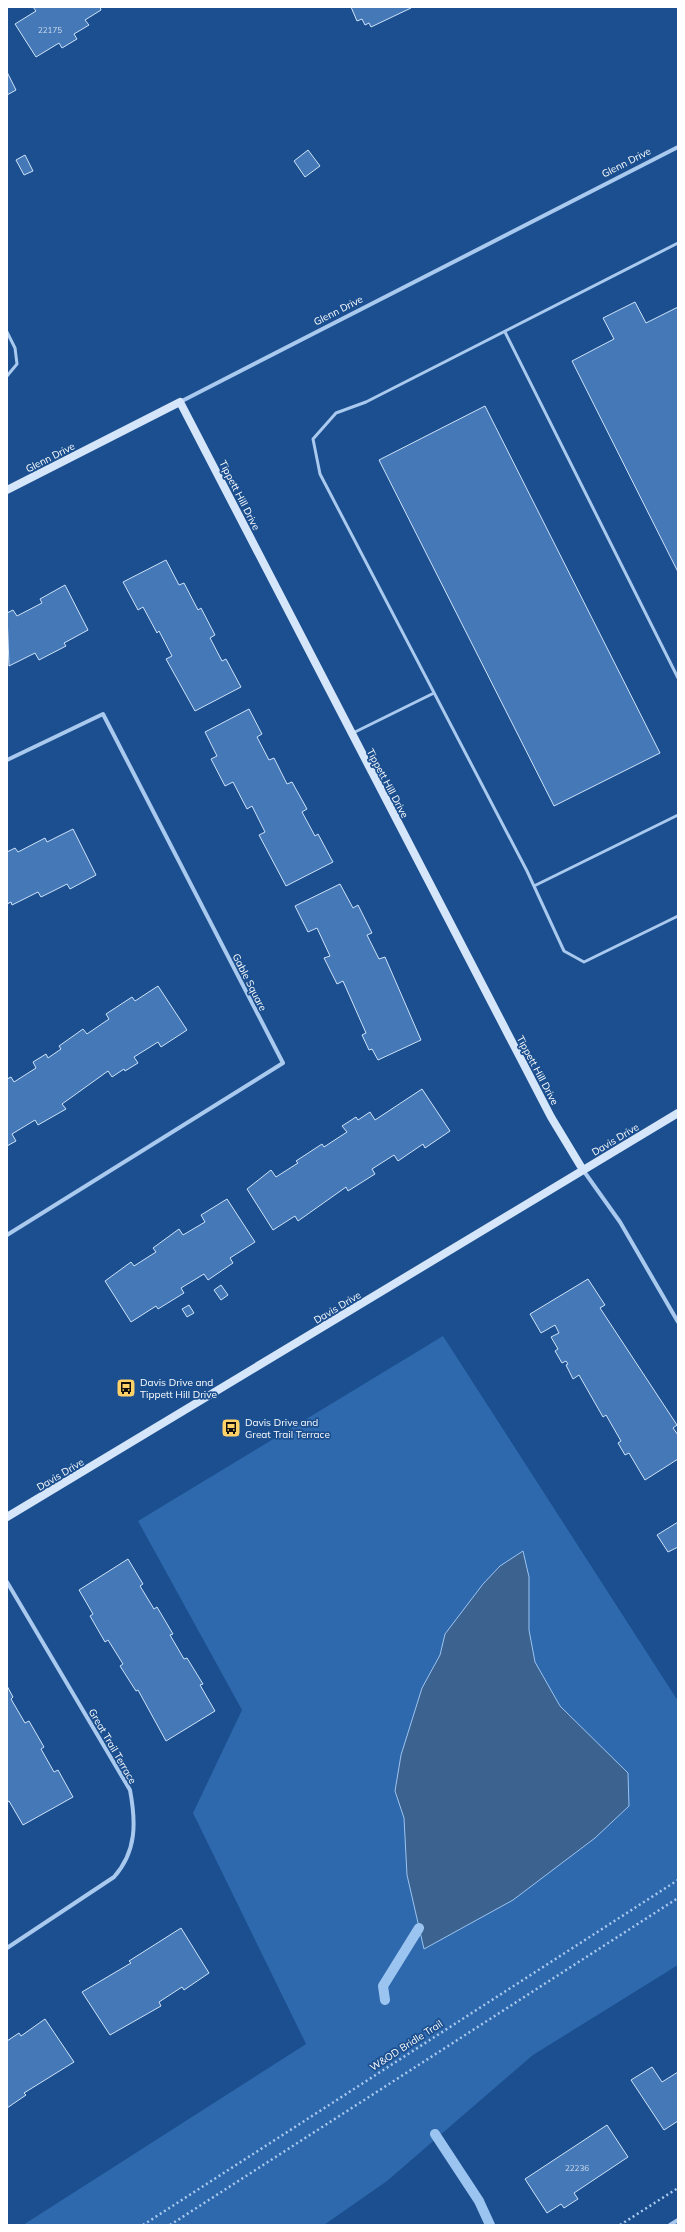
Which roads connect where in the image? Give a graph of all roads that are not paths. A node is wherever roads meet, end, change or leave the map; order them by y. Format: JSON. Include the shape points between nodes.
{"nodes":[{"id":1,"x":678,"y":146,"type":"edge"},
{"id":2,"x":678,"y":243,"type":"edge"},
{"id":3,"x":7,"y":332,"type":"edge"},
{"id":4,"x":505,"y":332,"type":"junction"},
{"id":5,"x":7,"y":376,"type":"edge"},
{"id":6,"x":180,"y":402,"type":"junction"},
{"id":7,"x":7,"y":490,"type":"edge"},
{"id":8,"x":678,"y":678,"type":"edge"},
{"id":9,"x":434,"y":694,"type":"junction"},
{"id":10,"x":352,"y":734,"type":"junction"},
{"id":11,"x":7,"y":760,"type":"edge"},
{"id":12,"x":678,"y":815,"type":"edge"},
{"id":13,"x":534,"y":886,"type":"junction"},
{"id":14,"x":678,"y":916,"type":"edge"},
{"id":15,"x":678,"y":1113,"type":"edge"},
{"id":16,"x":583,"y":1170,"type":"junction"},
{"id":17,"x":7,"y":1235,"type":"edge"},
{"id":18,"x":678,"y":1322,"type":"edge"},
{"id":19,"x":7,"y":1517,"type":"edge"},
{"id":20,"x":7,"y":1582,"type":"edge"},
{"id":21,"x":7,"y":1948,"type":"edge"},
{"id":22,"x":678,"y":2220,"type":"edge"},
{"id":23,"x":670,"y":2225,"type":"edge"}],
"edges":[{"from":1,"to":6,"type":"street","name":"Glenn Drive"},
{"from":2,"to":4,"type":"lane"},
{"from":3,"to":5,"type":"lane","via":[[15,348],[17,364]]},
{"from":4,"to":8,"type":"lane"},
{"from":4,"to":9,"type":"lane","via":[[366,402],[336,413],[313,439],[320,474]]},
{"from":6,"to":7,"type":"street","name":"Glenn Drive"},
{"from":6,"to":10,"type":"street","name":"Tippett Hill Drive"},
{"from":9,"to":10,"type":"lane"},
{"from":9,"to":13,"type":"lane"},
{"from":10,"to":16,"type":"street","name":"Tippett Hill Drive","via":[[552,1117]]},
{"from":11,"to":17,"type":"street","name":"Gable Square","via":[[102,714],[283,1063]]},
{"from":12,"to":13,"type":"lane"},
{"from":13,"to":14,"type":"lane","via":[[564,951],[584,962]]},
{"from":15,"to":16,"type":"street","name":"Davis Drive"},
{"from":16,"to":18,"type":"street","via":[[620,1222]]},
{"from":16,"to":19,"type":"street","name":"Davis Drive"},
{"from":20,"to":21,"type":"street","name":"Great Trail Terrace","via":[[130,1790],[134,1825],[125,1865],[114,1877]]},
{"from":22,"to":23,"type":"street"}]}
